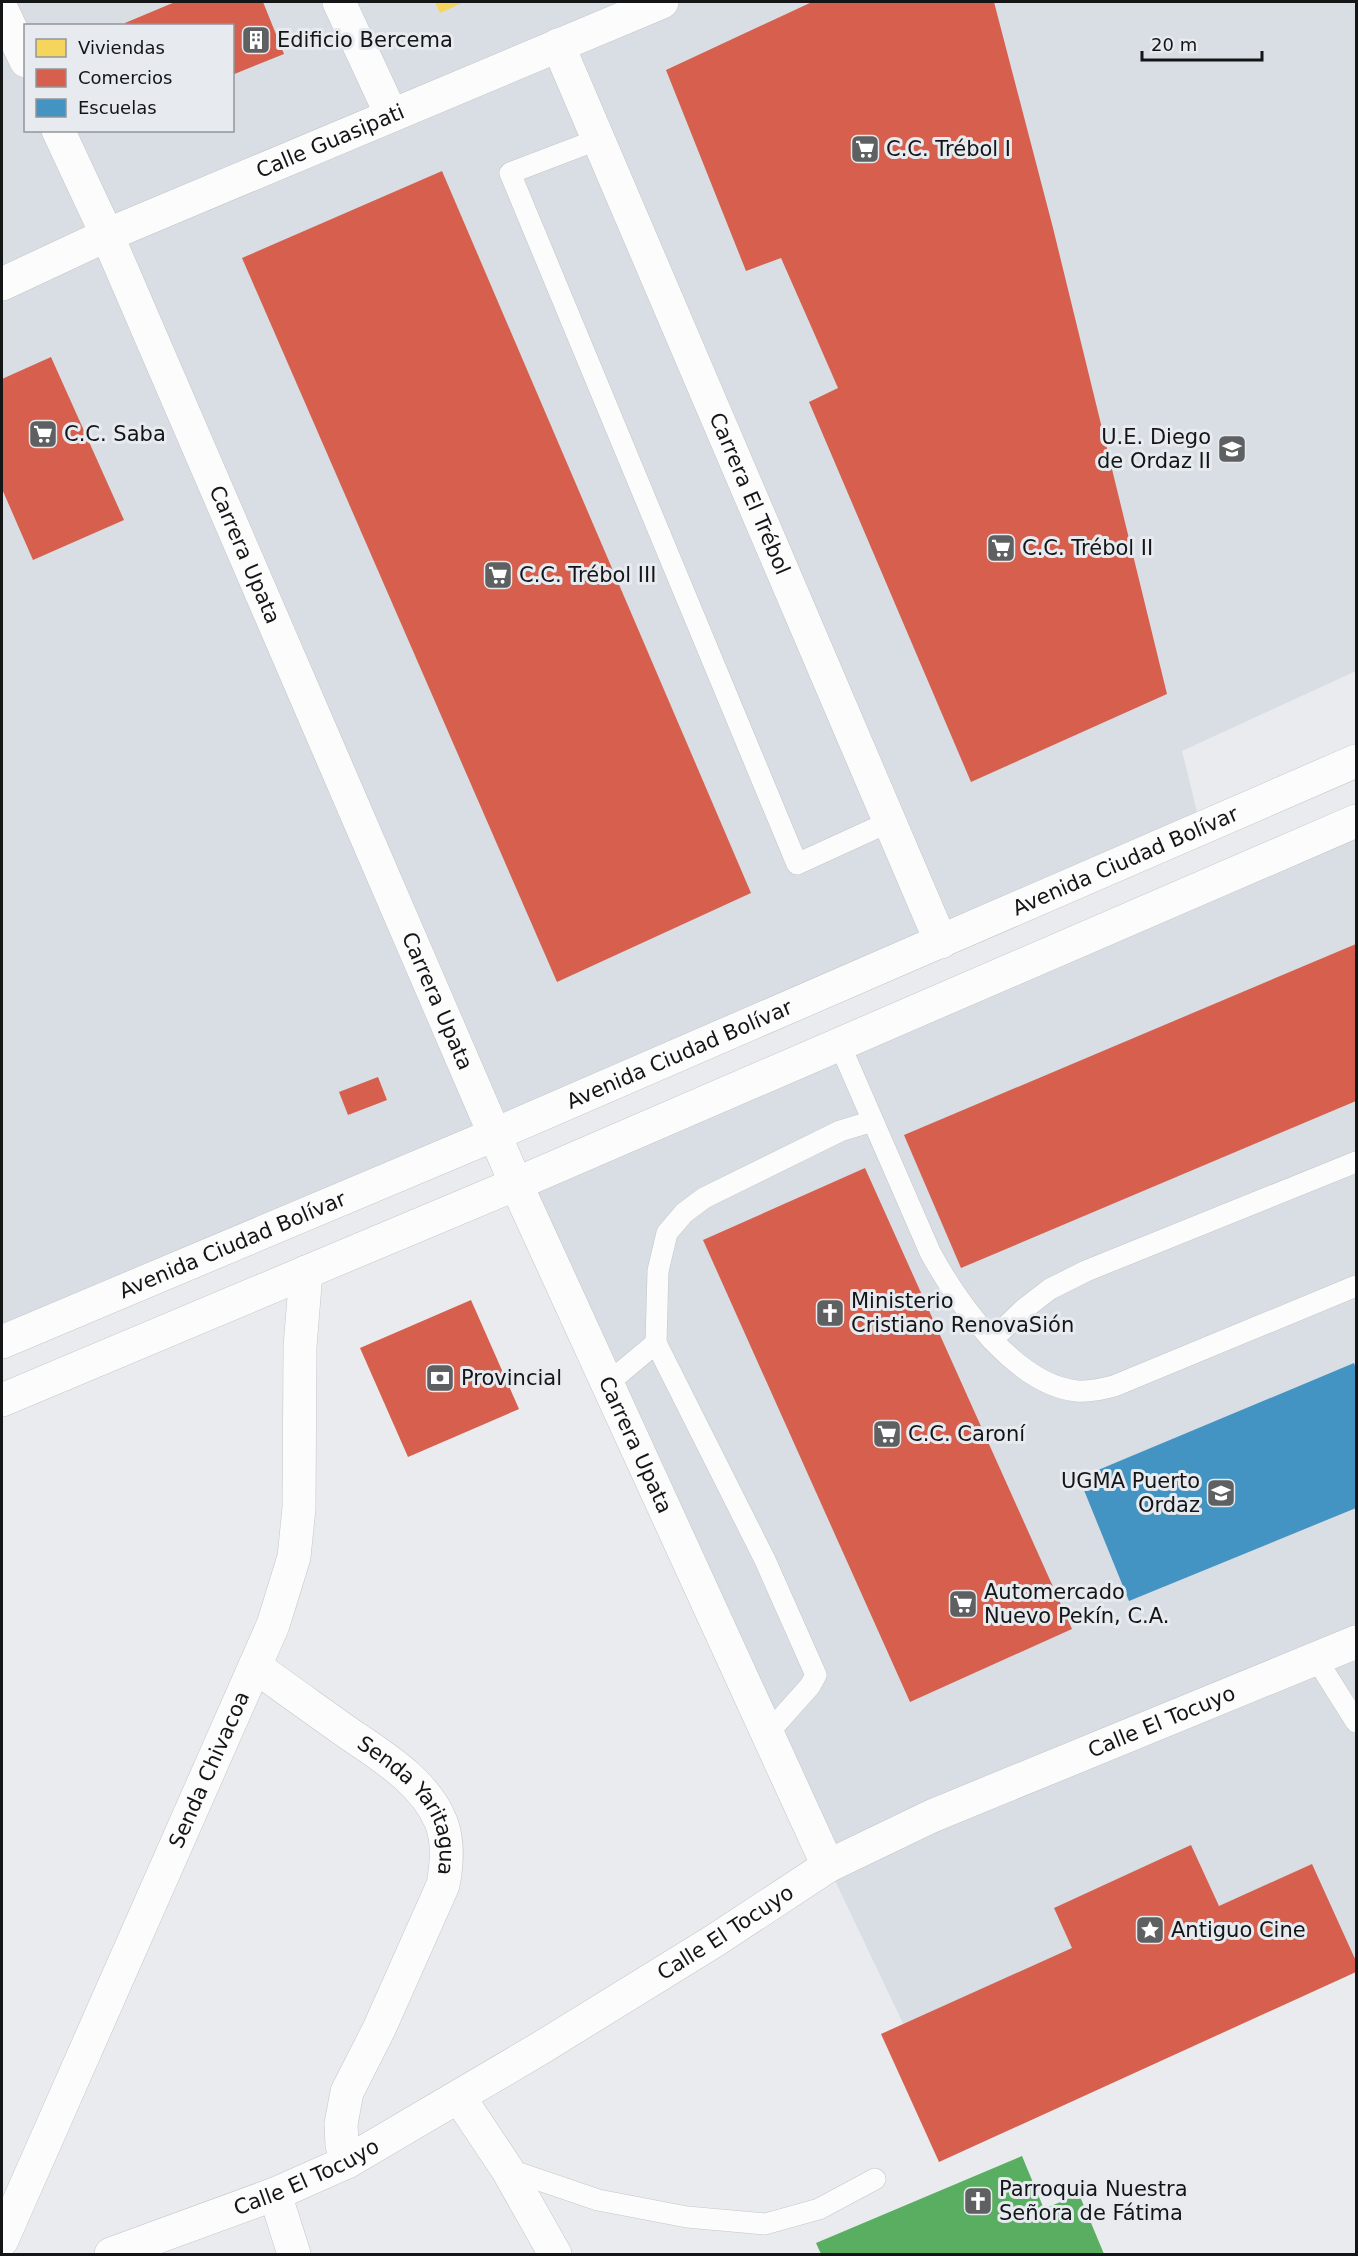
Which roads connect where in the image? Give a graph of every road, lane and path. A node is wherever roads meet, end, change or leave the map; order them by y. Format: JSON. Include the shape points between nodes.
{"nodes":[{"id":1,"x":339,"y":2,"type":"edge"},
{"id":2,"x":662,"y":2,"type":"edge"},
{"id":3,"x":2,"y":10,"type":"edge"},
{"id":4,"x":558,"y":45,"type":"junction"},
{"id":5,"x":24,"y":58,"type":"edge"},
{"id":6,"x":391,"y":114,"type":"junction"},
{"id":7,"x":59,"y":132,"type":"edge"},
{"id":8,"x":599,"y":139,"type":"junction"},
{"id":9,"x":107,"y":235,"type":"junction"},
{"id":10,"x":2,"y":284,"type":"edge"},
{"id":11,"x":1356,"y":761,"type":"edge"},
{"id":12,"x":1356,"y":821,"type":"edge"},
{"id":13,"x":889,"y":822,"type":"junction"},
{"id":14,"x":941,"y":942,"type":"junction"},
{"id":15,"x":840,"y":1045,"type":"junction"},
{"id":16,"x":873,"y":1121,"type":"junction"},
{"id":17,"x":496,"y":1134,"type":"junction"},
{"id":18,"x":1356,"y":1162,"type":"edge"},
{"id":19,"x":516,"y":1184,"type":"junction"},
{"id":20,"x":306,"y":1272,"type":"junction"},
{"id":21,"x":1356,"y":1286,"type":"edge"},
{"id":22,"x":992,"y":1340,"type":"junction"},
{"id":23,"x":2,"y":1342,"type":"edge"},
{"id":24,"x":656,"y":1343,"type":"junction"},
{"id":25,"x":607,"y":1384,"type":"junction"},
{"id":26,"x":2,"y":1400,"type":"edge"},
{"id":27,"x":1356,"y":1642,"type":"edge"},
{"id":28,"x":1317,"y":1660,"type":"junction"},
{"id":29,"x":255,"y":1666,"type":"junction"},
{"id":30,"x":1356,"y":1722,"type":"edge"},
{"id":31,"x":768,"y":1733,"type":"junction"},
{"id":32,"x":828,"y":1866,"type":"junction"},
{"id":33,"x":459,"y":2097,"type":"junction"},
{"id":34,"x":347,"y":2162,"type":"junction"},
{"id":35,"x":507,"y":2169,"type":"junction"},
{"id":36,"x":875,"y":2179,"type":"dead end"},
{"id":37,"x":275,"y":2194,"type":"junction"},
{"id":38,"x":2,"y":2240,"type":"edge"},
{"id":39,"x":111,"y":2254,"type":"edge"},
{"id":40,"x":294,"y":2254,"type":"edge"},
{"id":41,"x":555,"y":2254,"type":"edge"}],
"edges":[{"from":1,"to":6,"type":"street"},
{"from":2,"to":4,"type":"street","name":"Calle Guasipati"},
{"from":3,"to":5,"type":"street"},
{"from":4,"to":6,"type":"street","name":"Calle Guasipati"},
{"from":4,"to":8,"type":"street","name":"Carrera El Trébol"},
{"from":6,"to":9,"type":"street","name":"Calle Guasipati"},
{"from":7,"to":9,"type":"street","name":"Carrera Upata"},
{"from":8,"to":13,"type":"street","name":"Carrera El Trébol"},
{"from":8,"to":13,"type":"lane","via":[[510,173],[797,864]]},
{"from":9,"to":10,"type":"street","name":"Calle Guasipati"},
{"from":9,"to":17,"type":"street","name":"Carrera Upata"},
{"from":11,"to":14,"type":"street","name":"Avenida Ciudad Bolívar"},
{"from":12,"to":15,"type":"street"},
{"from":13,"to":14,"type":"street","name":"Carrera El Trébol"},
{"from":14,"to":17,"type":"street","name":"Avenida Ciudad Bolívar"},
{"from":15,"to":16,"type":"lane"},
{"from":15,"to":19,"type":"street"},
{"from":16,"to":22,"type":"lane","via":[[946,1283]]},
{"from":16,"to":24,"type":"lane","via":[[840,1131],[704,1198],[684,1213],[667,1233],[658,1271]]},
{"from":17,"to":19,"type":"street","name":"Carrera Upata"},
{"from":17,"to":23,"type":"street","name":"Avenida Ciudad Bolívar"},
{"from":18,"to":22,"type":"lane","via":[[1086,1271],[1050,1289]]},
{"from":19,"to":20,"type":"street"},
{"from":19,"to":25,"type":"street","name":"Carrera Upata"},
{"from":20,"to":26,"type":"street"},
{"from":20,"to":29,"type":"street","name":"Senda Chivacoa","via":[[294,1557],[273,1625]]},
{"from":21,"to":22,"type":"lane","via":[[1114,1386],[1093,1391],[1076,1391],[1037,1377]]},
{"from":24,"to":25,"type":"lane"},
{"from":24,"to":31,"type":"lane","via":[[765,1560],[816,1675]]},
{"from":25,"to":31,"type":"street","name":"Carrera Upata"},
{"from":27,"to":28,"type":"street","name":"Calle El Tocuyo"},
{"from":28,"to":30,"type":"lane"},
{"from":28,"to":32,"type":"street","name":"Calle El Tocuyo","via":[[932,1816]]},
{"from":29,"to":34,"type":"street","name":"Senda Yaritagua","via":[[417,1785],[441,1822],[446,1843],[443,1885],[347,2092],[341,2124]]},
{"from":29,"to":38,"type":"street","name":"Senda Chivacoa"},
{"from":31,"to":32,"type":"street","name":"Carrera Upata"},
{"from":32,"to":33,"type":"street","name":"Calle El Tocuyo","via":[[714,1941]]},
{"from":33,"to":34,"type":"street","name":"Calle El Tocuyo"},
{"from":33,"to":35,"type":"street"},
{"from":34,"to":37,"type":"street","name":"Calle El Tocuyo"},
{"from":35,"to":36,"type":"lane","via":[[598,2200],[687,2217],[765,2224],[819,2208]]},
{"from":35,"to":41,"type":"street"},
{"from":37,"to":39,"type":"street","name":"Calle El Tocuyo"},
{"from":37,"to":40,"type":"street"}]}
